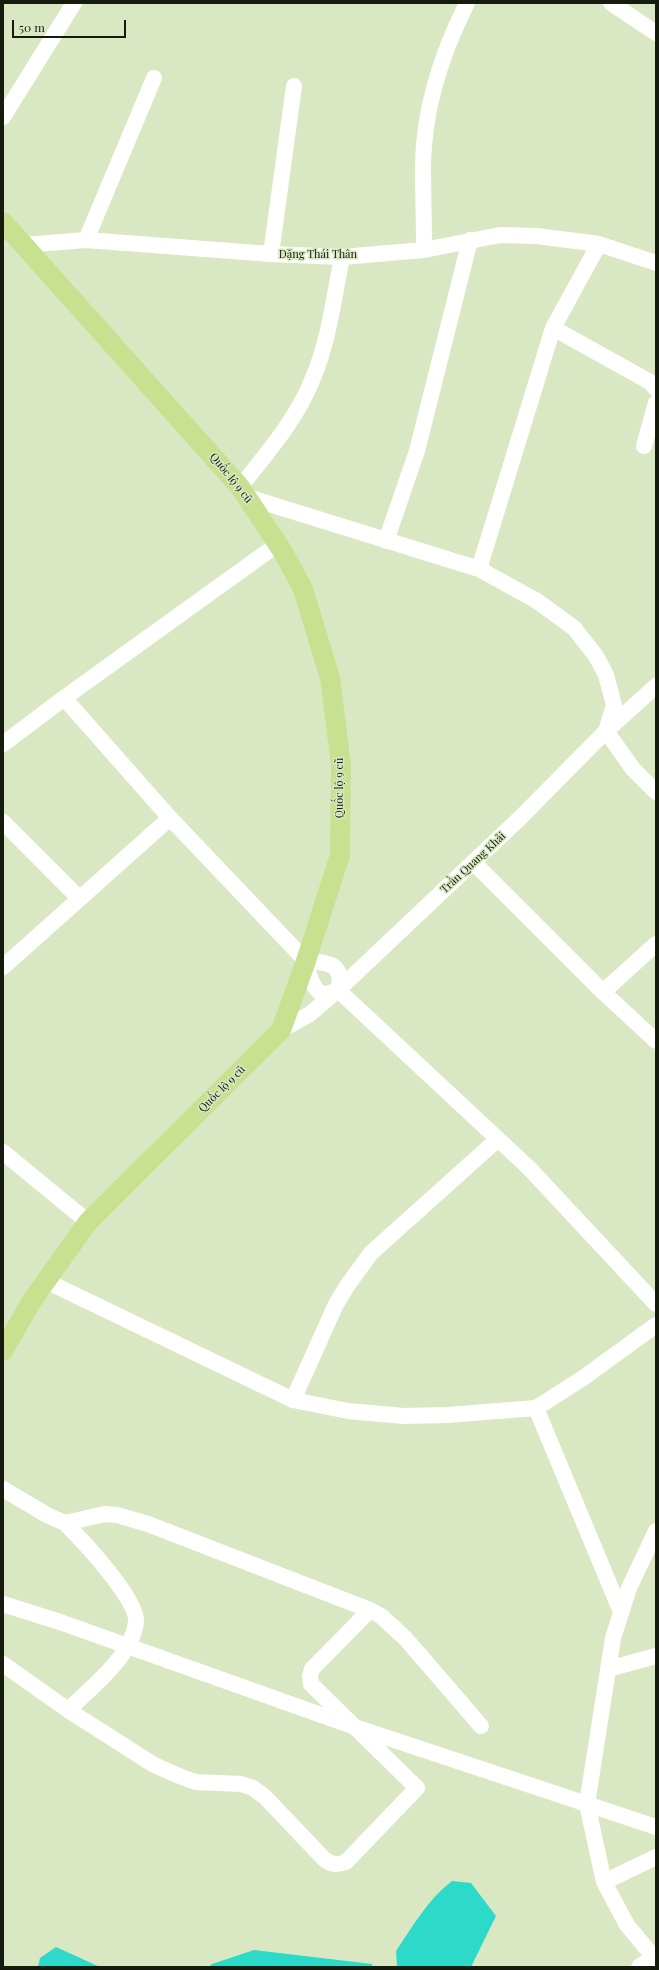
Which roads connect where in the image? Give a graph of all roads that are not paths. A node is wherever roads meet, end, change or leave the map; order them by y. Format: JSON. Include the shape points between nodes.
{"nodes":[{"id":1,"x":74,"y":3,"type":"edge"},
{"id":2,"x":467,"y":3,"type":"edge"},
{"id":3,"x":611,"y":3,"type":"edge"},
{"id":4,"x":656,"y":32,"type":"edge"},
{"id":5,"x":154,"y":78,"type":"dead end"},
{"id":6,"x":294,"y":86,"type":"dead end"},
{"id":7,"x":3,"y":117,"type":"edge"},
{"id":8,"x":3,"y":222,"type":"edge"},
{"id":9,"x":86,"y":240,"type":"junction"},
{"id":10,"x":470,"y":240,"type":"junction"},
{"id":11,"x":599,"y":244,"type":"junction"},
{"id":12,"x":24,"y":245,"type":"junction"},
{"id":13,"x":424,"y":250,"type":"junction"},
{"id":14,"x":271,"y":254,"type":"junction"},
{"id":15,"x":342,"y":257,"type":"junction"},
{"id":16,"x":656,"y":263,"type":"edge"},
{"id":17,"x":553,"y":328,"type":"junction"},
{"id":18,"x":656,"y":389,"type":"edge"},
{"id":19,"x":656,"y":403,"type":"edge"},
{"id":20,"x":644,"y":446,"type":"dead end"},
{"id":21,"x":244,"y":492,"type":"junction"},
{"id":22,"x":386,"y":541,"type":"junction"},
{"id":23,"x":278,"y":544,"type":"junction"},
{"id":24,"x":479,"y":569,"type":"junction"},
{"id":25,"x":656,"y":686,"type":"edge"},
{"id":26,"x":64,"y":698,"type":"junction"},
{"id":27,"x":606,"y":731,"type":"junction"},
{"id":28,"x":3,"y":744,"type":"edge"},
{"id":29,"x":656,"y":792,"type":"edge"},
{"id":30,"x":170,"y":818,"type":"junction"},
{"id":31,"x":3,"y":822,"type":"edge"},
{"id":32,"x":473,"y":862,"type":"junction"},
{"id":33,"x":79,"y":898,"type":"junction"},
{"id":34,"x":656,"y":944,"type":"edge"},
{"id":35,"x":306,"y":962,"type":"junction"},
{"id":36,"x":3,"y":967,"type":"edge"},
{"id":37,"x":338,"y":990,"type":"junction"},
{"id":38,"x":603,"y":992,"type":"junction"},
{"id":39,"x":282,"y":1030,"type":"junction"},
{"id":40,"x":656,"y":1042,"type":"edge"},
{"id":41,"x":498,"y":1140,"type":"junction"},
{"id":42,"x":3,"y":1152,"type":"edge"},
{"id":43,"x":88,"y":1222,"type":"junction"},
{"id":44,"x":46,"y":1281,"type":"junction"},
{"id":45,"x":656,"y":1304,"type":"edge"},
{"id":46,"x":656,"y":1325,"type":"edge"},
{"id":47,"x":3,"y":1351,"type":"edge"},
{"id":48,"x":293,"y":1400,"type":"junction"},
{"id":49,"x":536,"y":1408,"type":"junction"},
{"id":50,"x":3,"y":1489,"type":"edge"},
{"id":51,"x":65,"y":1523,"type":"junction"},
{"id":52,"x":656,"y":1530,"type":"edge"},
{"id":53,"x":3,"y":1604,"type":"edge"},
{"id":54,"x":370,"y":1610,"type":"junction"},
{"id":55,"x":621,"y":1612,"type":"junction"},
{"id":56,"x":127,"y":1646,"type":"junction"},
{"id":57,"x":656,"y":1656,"type":"edge"},
{"id":58,"x":3,"y":1664,"type":"edge"},
{"id":59,"x":608,"y":1670,"type":"junction"},
{"id":60,"x":68,"y":1710,"type":"junction"},
{"id":61,"x":481,"y":1726,"type":"dead end"},
{"id":62,"x":355,"y":1727,"type":"junction"},
{"id":63,"x":586,"y":1804,"type":"junction"},
{"id":64,"x":656,"y":1827,"type":"edge"},
{"id":65,"x":656,"y":1857,"type":"edge"},
{"id":66,"x":604,"y":1882,"type":"junction"},
{"id":67,"x":655,"y":1958,"type":"edge"},
{"id":68,"x":639,"y":1967,"type":"edge"}],
"edges":[{"from":1,"to":7,"type":"street"},
{"from":2,"to":13,"type":"street","via":[[450,36],[427,126],[423,163]]},
{"from":3,"to":4,"type":"street"},
{"from":5,"to":9,"type":"street"},
{"from":6,"to":14,"type":"street"},
{"from":8,"to":12,"type":"main road","name":"Quốc lộ 9 cũ"},
{"from":9,"to":12,"type":"street","name":"Đặng Thái Thân"},
{"from":9,"to":14,"type":"street","name":"Đặng Thái Thân"},
{"from":10,"to":11,"type":"street","name":"Đặng Thái Thân","via":[[500,235],[537,236]]},
{"from":10,"to":13,"type":"street","name":"Đặng Thái Thân"},
{"from":10,"to":22,"type":"street","via":[[417,451]]},
{"from":11,"to":16,"type":"street","name":"Đặng Thái Thân"},
{"from":11,"to":17,"type":"street"},
{"from":12,"to":21,"type":"main road","name":"Quốc lộ 9 cũ"},
{"from":13,"to":15,"type":"street","name":"Đặng Thái Thân"},
{"from":14,"to":15,"type":"street","name":"Đặng Thái Thân"},
{"from":15,"to":21,"type":"street","via":[[326,340],[313,378],[291,420]]},
{"from":17,"to":18,"type":"street","via":[[650,382]]},
{"from":17,"to":24,"type":"street"},
{"from":19,"to":20,"type":"street"},
{"from":21,"to":22,"type":"street"},
{"from":21,"to":23,"type":"main road","name":"Quốc lộ 9 cũ"},
{"from":22,"to":24,"type":"street"},
{"from":23,"to":26,"type":"street"},
{"from":23,"to":35,"type":"main road","name":"Quốc lộ 9 cũ","via":[[303,590],[330,678],[341,765],[340,854]]},
{"from":24,"to":27,"type":"street","via":[[537,601],[574,628],[596,656],[606,675],[614,706]]},
{"from":25,"to":27,"type":"street","name":"Trần Quang Khải"},
{"from":26,"to":28,"type":"street"},
{"from":26,"to":30,"type":"street"},
{"from":27,"to":29,"type":"street","via":[[633,768]]},
{"from":27,"to":32,"type":"street","name":"Trần Quang Khải"},
{"from":30,"to":33,"type":"street"},
{"from":30,"to":35,"type":"street"},
{"from":31,"to":33,"type":"street"},
{"from":32,"to":37,"type":"street","name":"Trần Quang Khải"},
{"from":32,"to":38,"type":"street"},
{"from":33,"to":36,"type":"street"},
{"from":34,"to":38,"type":"street"},
{"from":35,"to":37,"type":"street","via":[[316,990],[323,995]]},
{"from":35,"to":37,"type":"street","via":[[324,962],[338,970],[341,978]]},
{"from":35,"to":39,"type":"main road","name":"Quốc lộ 9 cũ"},
{"from":37,"to":39,"type":"street","name":"Trần Quang Khải","via":[[310,1014]]},
{"from":37,"to":41,"type":"street"},
{"from":38,"to":40,"type":"street"},
{"from":39,"to":43,"type":"main road","name":"Quốc lộ 9 cũ"},
{"from":41,"to":45,"type":"street","via":[[529,1168]]},
{"from":41,"to":48,"type":"street","via":[[371,1253],[336,1304]]},
{"from":42,"to":43,"type":"street"},
{"from":43,"to":44,"type":"main road","name":"Quốc lộ 9 cũ"},
{"from":44,"to":47,"type":"main road","name":"Quốc lộ 9 cũ"},
{"from":44,"to":48,"type":"street"},
{"from":46,"to":49,"type":"street","via":[[583,1378]]},
{"from":48,"to":49,"type":"street","via":[[348,1411],[404,1416]]},
{"from":49,"to":55,"type":"street"},
{"from":50,"to":51,"type":"street"},
{"from":51,"to":54,"type":"street","via":[[105,1514],[118,1515],[148,1524]]},
{"from":51,"to":56,"type":"street","via":[[114,1579],[130,1603],[137,1622]]},
{"from":52,"to":55,"type":"street","via":[[629,1588]]},
{"from":53,"to":56,"type":"street"},
{"from":54,"to":61,"type":"street","via":[[381,1616],[406,1640]]},
{"from":54,"to":62,"type":"street","via":[[312,1669],[310,1676],[311,1684]]},
{"from":55,"to":59,"type":"street","via":[[613,1638]]},
{"from":56,"to":60,"type":"street","via":[[117,1662]]},
{"from":56,"to":62,"type":"street"},
{"from":57,"to":59,"type":"street"},
{"from":58,"to":60,"type":"street"},
{"from":59,"to":63,"type":"street"},
{"from":60,"to":62,"type":"street","via":[[133,1753],[184,1778],[196,1782],[241,1784],[253,1788],[265,1796],[325,1860],[335,1864],[346,1862],[417,1788]]},
{"from":62,"to":63,"type":"street"},
{"from":63,"to":64,"type":"street"},
{"from":63,"to":66,"type":"street"},
{"from":65,"to":66,"type":"street"},
{"from":66,"to":67,"type":"street","via":[[627,1925]]},
{"from":67,"to":68,"type":"street"}]}
